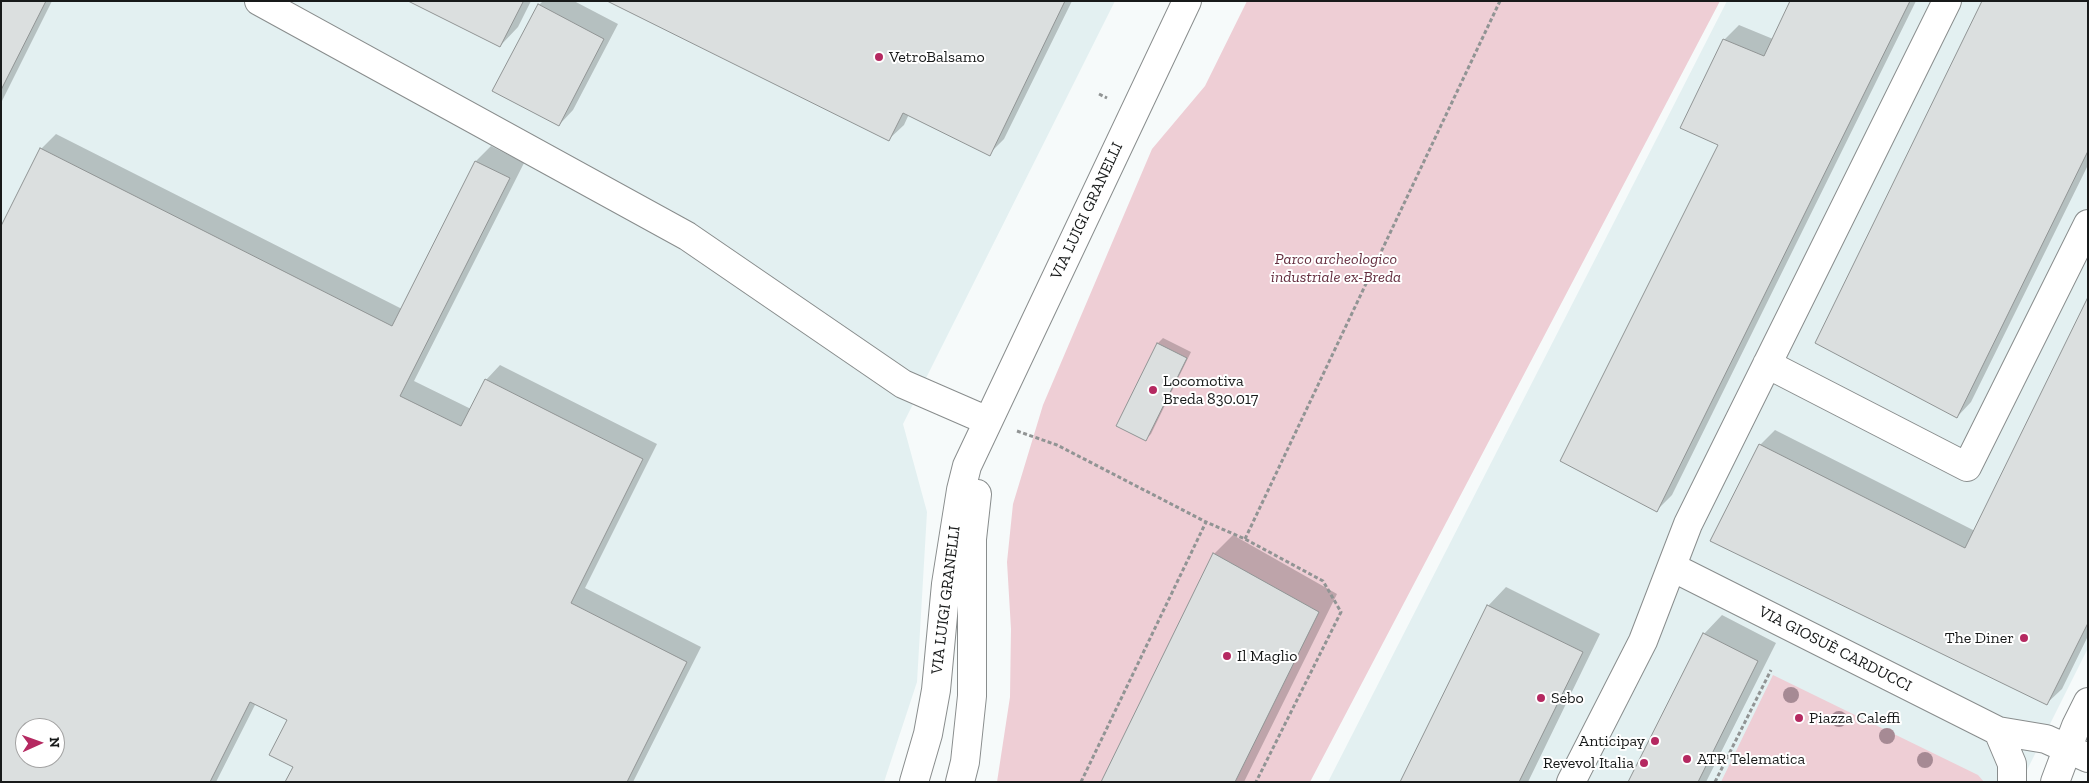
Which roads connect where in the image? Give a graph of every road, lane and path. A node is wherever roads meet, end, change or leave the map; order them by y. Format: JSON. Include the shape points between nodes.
{"nodes":[{"id":1,"x":259,"y":1,"type":"edge"},
{"id":2,"x":1187,"y":1,"type":"edge"},
{"id":3,"x":1500,"y":1,"type":"edge"},
{"id":4,"x":1947,"y":1,"type":"edge"},
{"id":5,"x":2088,"y":224,"type":"edge"},
{"id":6,"x":1766,"y":364,"type":"junction"},
{"id":7,"x":988,"y":420,"type":"junction"},
{"id":8,"x":1206,"y":522,"type":"junction"},
{"id":9,"x":1245,"y":539,"type":"junction"},
{"id":10,"x":1672,"y":567,"type":"junction"},
{"id":11,"x":1771,"y":670,"type":"dead end"},
{"id":12,"x":1998,"y":731,"type":"junction"},
{"id":13,"x":2073,"y":734,"type":"edge"},
{"id":14,"x":914,"y":782,"type":"edge"},
{"id":15,"x":960,"y":782,"type":"edge"},
{"id":16,"x":1081,"y":782,"type":"edge"},
{"id":17,"x":1256,"y":782,"type":"edge"},
{"id":18,"x":1572,"y":782,"type":"edge"},
{"id":19,"x":1715,"y":782,"type":"edge"},
{"id":20,"x":2012,"y":782,"type":"edge"},
{"id":21,"x":2055,"y":782,"type":"edge"}],
"edges":[{"from":1,"to":7,"type":"street","via":[[687,236],[904,384]]},
{"from":2,"to":7,"type":"street","name":"VIA LUIGI GRANELLI"},
{"from":3,"to":9,"type":"path"},
{"from":4,"to":6,"type":"street"},
{"from":5,"to":6,"type":"street","via":[[1967,467]]},
{"from":6,"to":10,"type":"street","via":[[1688,524]]},
{"from":7,"to":8,"type":"path","via":[[1057,445]]},
{"from":7,"to":14,"type":"street","name":"VIA LUIGI GRANELLI","via":[[971,455],[962,484],[946,584],[936,690]]},
{"from":7,"to":15,"type":"street","name":"VIA LUIGI GRANELLI","via":[[972,539],[972,696]]},
{"from":8,"to":9,"type":"path"},
{"from":8,"to":16,"type":"path"},
{"from":9,"to":17,"type":"path","via":[[1323,581],[1341,612]]},
{"from":10,"to":12,"type":"street","name":"VIA GIOSUÈ CARDUCCI"},
{"from":10,"to":18,"type":"street","via":[[1643,641]]},
{"from":11,"to":19,"type":"path"},
{"from":12,"to":13,"type":"street","name":"VIA GIOSUÈ CARDUCCI"},
{"from":12,"to":20,"type":"street","via":[[2012,764]]},
{"from":13,"to":21,"type":"street"}]}
